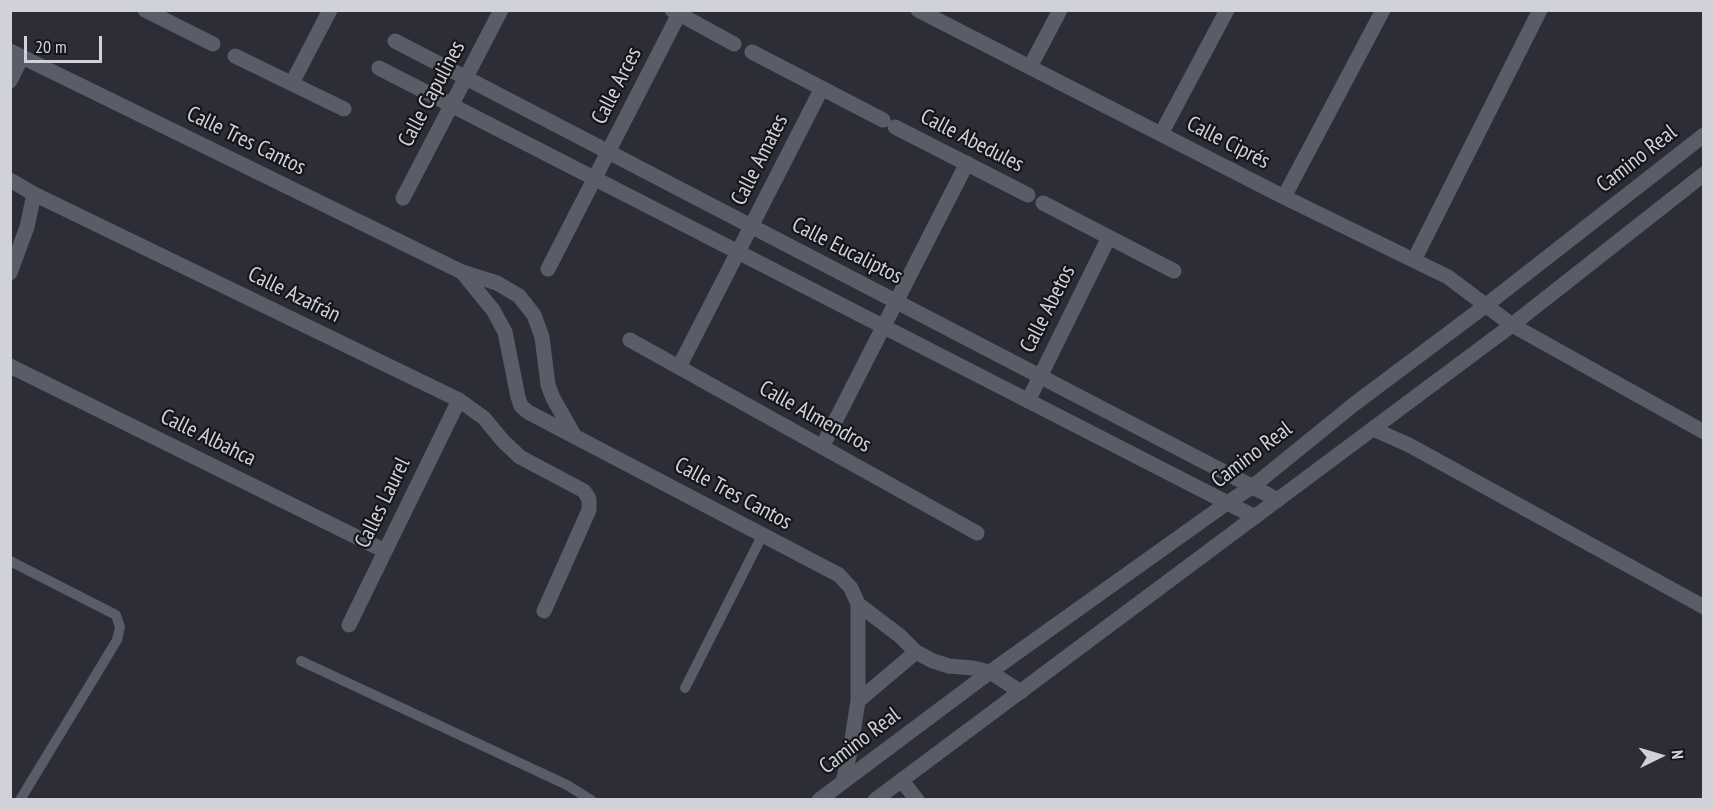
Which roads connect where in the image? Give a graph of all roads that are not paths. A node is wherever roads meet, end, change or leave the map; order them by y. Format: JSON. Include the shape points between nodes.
{"nodes":[{"id":1,"x":145,"y":10,"type":"edge"},
{"id":2,"x":330,"y":10,"type":"edge"},
{"id":3,"x":501,"y":10,"type":"edge"},
{"id":4,"x":918,"y":10,"type":"edge"},
{"id":5,"x":1060,"y":10,"type":"edge"},
{"id":6,"x":1227,"y":10,"type":"edge"},
{"id":7,"x":1383,"y":10,"type":"edge"},
{"id":8,"x":1540,"y":10,"type":"edge"},
{"id":9,"x":676,"y":12,"type":"edge"},
{"id":10,"x":166,"y":15,"type":"edge"},
{"id":11,"x":395,"y":41,"type":"dead end"},
{"id":12,"x":213,"y":44,"type":"dead end"},
{"id":13,"x":734,"y":44,"type":"dead end"},
{"id":14,"x":752,"y":52,"type":"dead end"},
{"id":15,"x":16,"y":54,"type":"edge"},
{"id":16,"x":235,"y":56,"type":"dead end"},
{"id":17,"x":1030,"y":67,"type":"junction"},
{"id":18,"x":379,"y":68,"type":"dead end"},
{"id":19,"x":465,"y":78,"type":"junction"},
{"id":20,"x":10,"y":81,"type":"edge"},
{"id":21,"x":292,"y":83,"type":"junction"},
{"id":22,"x":822,"y":88,"type":"junction"},
{"id":23,"x":451,"y":105,"type":"junction"},
{"id":24,"x":344,"y":110,"type":"dead end"},
{"id":25,"x":1161,"y":134,"type":"junction"},
{"id":26,"x":1704,"y":135,"type":"edge"},
{"id":27,"x":608,"y":152,"type":"junction"},
{"id":28,"x":966,"y":163,"type":"junction"},
{"id":29,"x":1704,"y":174,"type":"edge"},
{"id":30,"x":594,"y":179,"type":"junction"},
{"id":31,"x":10,"y":180,"type":"edge"},
{"id":32,"x":34,"y":194,"type":"junction"},
{"id":33,"x":1028,"y":195,"type":"dead end"},
{"id":34,"x":1284,"y":196,"type":"junction"},
{"id":35,"x":403,"y":198,"type":"dead end"},
{"id":36,"x":1043,"y":203,"type":"dead end"},
{"id":37,"x":751,"y":226,"type":"junction"},
{"id":38,"x":1109,"y":237,"type":"junction"},
{"id":39,"x":738,"y":252,"type":"junction"},
{"id":40,"x":1414,"y":260,"type":"junction"},
{"id":41,"x":548,"y":269,"type":"dead end"},
{"id":42,"x":1174,"y":271,"type":"dead end"},
{"id":43,"x":462,"y":272,"type":"junction"},
{"id":44,"x":10,"y":273,"type":"edge"},
{"id":45,"x":896,"y":302,"type":"junction"},
{"id":46,"x":1485,"y":306,"type":"junction"},
{"id":47,"x":1512,"y":325,"type":"junction"},
{"id":48,"x":883,"y":327,"type":"junction"},
{"id":49,"x":630,"y":340,"type":"dead end"},
{"id":50,"x":10,"y":366,"type":"edge"},
{"id":51,"x":679,"y":367,"type":"junction"},
{"id":52,"x":1040,"y":377,"type":"junction"},
{"id":53,"x":459,"y":400,"type":"junction"},
{"id":54,"x":1028,"y":401,"type":"junction"},
{"id":55,"x":1373,"y":429,"type":"junction"},
{"id":56,"x":1704,"y":432,"type":"edge"},
{"id":57,"x":575,"y":436,"type":"junction"},
{"id":58,"x":822,"y":447,"type":"junction"},
{"id":59,"x":1252,"y":487,"type":"junction"},
{"id":60,"x":1278,"y":500,"type":"junction"},
{"id":61,"x":1227,"y":503,"type":"junction"},
{"id":62,"x":1255,"y":516,"type":"junction"},
{"id":63,"x":977,"y":533,"type":"dead end"},
{"id":64,"x":763,"y":534,"type":"junction"},
{"id":65,"x":385,"y":551,"type":"junction"},
{"id":66,"x":10,"y":561,"type":"edge"},
{"id":67,"x":858,"y":604,"type":"junction"},
{"id":68,"x":1704,"y":607,"type":"edge"},
{"id":69,"x":544,"y":611,"type":"dead end"},
{"id":70,"x":349,"y":625,"type":"dead end"},
{"id":71,"x":915,"y":652,"type":"junction"},
{"id":72,"x":301,"y":661,"type":"dead end"},
{"id":73,"x":990,"y":672,"type":"junction"},
{"id":74,"x":685,"y":688,"type":"dead end"},
{"id":75,"x":1020,"y":692,"type":"junction"},
{"id":76,"x":858,"y":701,"type":"junction"},
{"id":77,"x":902,"y":781,"type":"junction"},
{"id":78,"x":843,"y":782,"type":"junction"},
{"id":79,"x":20,"y":800,"type":"edge"},
{"id":80,"x":591,"y":800,"type":"edge"},
{"id":81,"x":819,"y":800,"type":"edge"},
{"id":82,"x":875,"y":800,"type":"edge"},
{"id":83,"x":917,"y":800,"type":"edge"}],
"edges":[{"from":1,"to":10,"type":"street"},
{"from":2,"to":21,"type":"street"},
{"from":3,"to":19,"type":"street","name":"Calle Capulines"},
{"from":4,"to":17,"type":"street","name":"Calle Ciprés"},
{"from":5,"to":17,"type":"street"},
{"from":6,"to":25,"type":"street"},
{"from":7,"to":34,"type":"street"},
{"from":8,"to":40,"type":"street"},
{"from":9,"to":13,"type":"street"},
{"from":9,"to":27,"type":"street","name":"Calle Arces"},
{"from":10,"to":12,"type":"street"},
{"from":11,"to":19,"type":"street","name":"Calle Eucaliptos"},
{"from":14,"to":22,"type":"street","name":"Calle Abedules"},
{"from":15,"to":20,"type":"street"},
{"from":15,"to":43,"type":"street","name":"Calle Tres Cantos"},
{"from":16,"to":21,"type":"street"},
{"from":17,"to":25,"type":"street","name":"Calle Ciprés"},
{"from":18,"to":23,"type":"street"},
{"from":19,"to":23,"type":"street","name":"Calle Capulines"},
{"from":19,"to":27,"type":"street","name":"Calle Eucaliptos"},
{"from":21,"to":24,"type":"street"},
{"from":22,"to":28,"type":"street","name":"Calle Abedules"},
{"from":22,"to":37,"type":"street","name":"Calle Amates"},
{"from":23,"to":30,"type":"street"},
{"from":23,"to":35,"type":"street","name":"Calle Capulines"},
{"from":25,"to":34,"type":"street","name":"Calle Ciprés"},
{"from":26,"to":46,"type":"street","name":"Camino Real"},
{"from":27,"to":30,"type":"street","name":"Calle Arces"},
{"from":27,"to":37,"type":"street","name":"Calle Eucaliptos"},
{"from":28,"to":33,"type":"street","name":"Calle Abedules"},
{"from":28,"to":45,"type":"street"},
{"from":29,"to":47,"type":"street"},
{"from":30,"to":39,"type":"street"},
{"from":30,"to":41,"type":"street","name":"Calle Arces"},
{"from":31,"to":32,"type":"street","name":"Calle Azafrán"},
{"from":32,"to":44,"type":"street"},
{"from":32,"to":53,"type":"street","name":"Calle Azafrán"},
{"from":34,"to":40,"type":"street","name":"Calle Ciprés"},
{"from":36,"to":38,"type":"street"},
{"from":37,"to":39,"type":"street","name":"Calle Amates"},
{"from":37,"to":45,"type":"street","name":"Calle Eucaliptos"},
{"from":38,"to":42,"type":"street"},
{"from":38,"to":52,"type":"street","name":"Calle Abetos"},
{"from":39,"to":48,"type":"street"},
{"from":39,"to":51,"type":"street","name":"Calle Amates"},
{"from":40,"to":46,"type":"street","name":"Calle Ciprés","via":[[1448,277]]},
{"from":43,"to":57,"type":"street","name":"Calle Tres Cantos","via":[[493,310],[505,332],[521,406]]},
{"from":43,"to":57,"type":"street","name":"Calle Tres Cantos","via":[[497,283],[519,296],[534,315],[542,337],[548,384]]},
{"from":45,"to":48,"type":"street"},
{"from":45,"to":52,"type":"street","name":"Calle Eucaliptos"},
{"from":46,"to":47,"type":"street","name":"Calle Ciprés"},
{"from":46,"to":59,"type":"street","name":"Camino Real"},
{"from":47,"to":55,"type":"street"},
{"from":47,"to":56,"type":"street","name":"Calle Ciprés"},
{"from":48,"to":54,"type":"street"},
{"from":48,"to":58,"type":"street"},
{"from":49,"to":51,"type":"street","name":"Calle Almendros"},
{"from":50,"to":65,"type":"street","name":"Calle Albahca"},
{"from":51,"to":58,"type":"street","name":"Calle Almendros"},
{"from":52,"to":54,"type":"street","name":"Calle Abetos"},
{"from":52,"to":59,"type":"street","name":"Calle Eucaliptos"},
{"from":53,"to":65,"type":"street","name":"Calles Laurel"},
{"from":53,"to":69,"type":"street","name":"Calle Azafrán","via":[[484,418],[520,457],[584,491],[589,499],[589,510]]},
{"from":54,"to":61,"type":"street"},
{"from":55,"to":60,"type":"street"},
{"from":55,"to":68,"type":"street"},
{"from":57,"to":64,"type":"street","name":"Calle Tres Cantos"},
{"from":58,"to":63,"type":"street","name":"Calle Almendros"},
{"from":59,"to":60,"type":"street","name":"Calle Eucaliptos"},
{"from":59,"to":61,"type":"street","name":"Camino Real"},
{"from":60,"to":62,"type":"street"},
{"from":61,"to":62,"type":"street"},
{"from":61,"to":73,"type":"street","name":"Camino Real"},
{"from":62,"to":75,"type":"street"},
{"from":64,"to":67,"type":"street","name":"Calle Tres Cantos","via":[[839,575]]},
{"from":64,"to":74,"type":"lane"},
{"from":65,"to":70,"type":"street","name":"Calles Laurel"},
{"from":66,"to":79,"type":"lane","via":[[116,615],[120,627],[117,640]]},
{"from":67,"to":71,"type":"street","name":"Calle Tres Cantos"},
{"from":67,"to":76,"type":"street"},
{"from":71,"to":73,"type":"street","name":"Calle Tres Cantos","via":[[949,666]]},
{"from":71,"to":76,"type":"street"},
{"from":72,"to":80,"type":"lane","via":[[567,785]]},
{"from":73,"to":75,"type":"street","name":"Calle Tres Cantos"},
{"from":73,"to":78,"type":"street","name":"Camino Real"},
{"from":75,"to":77,"type":"street"},
{"from":76,"to":78,"type":"street"},
{"from":77,"to":82,"type":"street"},
{"from":77,"to":83,"type":"street"},
{"from":78,"to":81,"type":"street","name":"Camino Real"}]}
